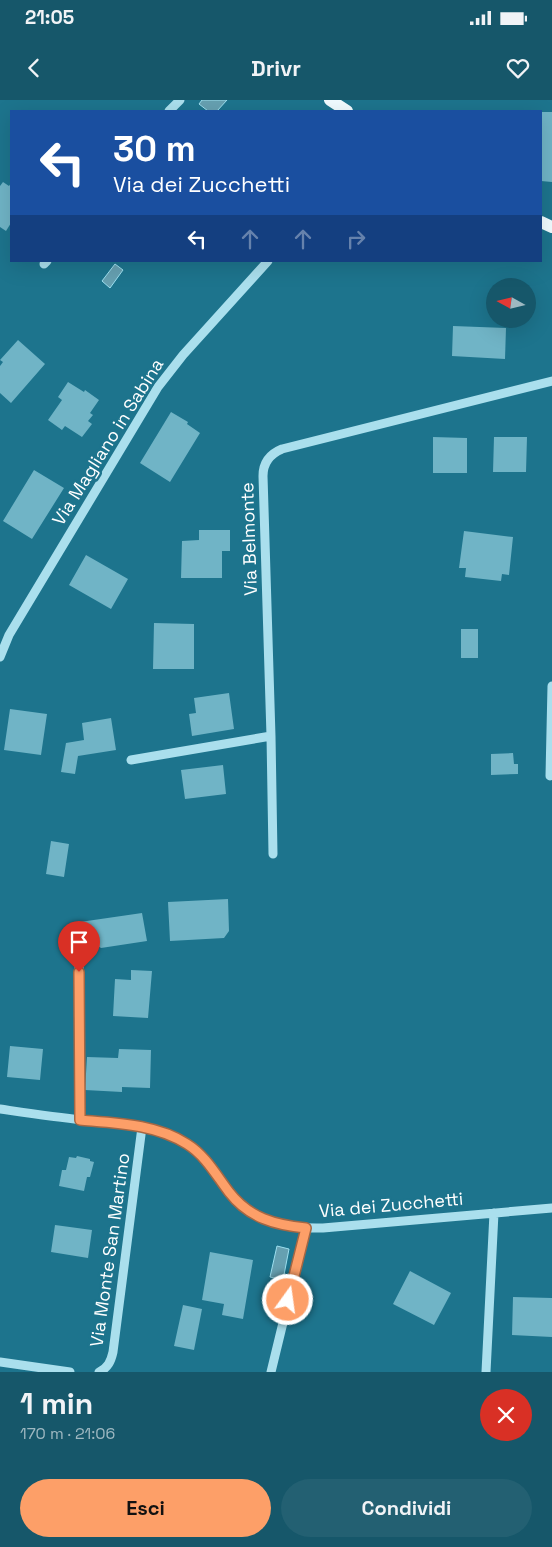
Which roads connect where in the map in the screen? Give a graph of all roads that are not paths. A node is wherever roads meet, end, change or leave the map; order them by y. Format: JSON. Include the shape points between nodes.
{"nodes":[{"id":1,"x":180,"y":100,"type":"edge"},
{"id":2,"x":330,"y":100,"type":"edge"},
{"id":3,"x":170,"y":110,"type":"edge"},
{"id":4,"x":345,"y":110,"type":"edge"},
{"id":5,"x":267,"y":262,"type":"edge"},
{"id":6,"x":552,"y":381,"type":"edge"},
{"id":7,"x":0,"y":657,"type":"edge"},
{"id":8,"x":552,"y":686,"type":"edge"},
{"id":9,"x":271,"y":736,"type":"junction"},
{"id":10,"x":131,"y":760,"type":"dead end"},
{"id":11,"x":550,"y":776,"type":"dead end"},
{"id":12,"x":273,"y":854,"type":"dead end"},
{"id":13,"x":79,"y":953,"type":"dead end"},
{"id":14,"x":0,"y":1109,"type":"edge"},
{"id":15,"x":80,"y":1120,"type":"junction"},
{"id":16,"x":142,"y":1127,"type":"junction"},
{"id":17,"x":552,"y":1208,"type":"edge"},
{"id":18,"x":494,"y":1213,"type":"junction"},
{"id":19,"x":306,"y":1228,"type":"junction"},
{"id":20,"x":0,"y":1362,"type":"edge"},
{"id":21,"x":70,"y":1372,"type":"edge"},
{"id":22,"x":99,"y":1372,"type":"edge"},
{"id":23,"x":271,"y":1372,"type":"edge"},
{"id":24,"x":486,"y":1372,"type":"edge"}],
"edges":[{"from":1,"to":3,"type":"street"},
{"from":2,"to":4,"type":"main road"},
{"from":5,"to":7,"type":"street","name":"Via Magliano in Sabina","via":[[182,355],[158,387],[9,634]]},
{"from":6,"to":9,"type":"street","name":"Via Belmonte","via":[[282,449],[267,461],[263,476]]},
{"from":8,"to":11,"type":"street"},
{"from":9,"to":10,"type":"street"},
{"from":9,"to":12,"type":"street","name":"Via Belmonte"},
{"from":13,"to":15,"type":"street"},
{"from":14,"to":15,"type":"street","name":"Via dei Zucchetti"},
{"from":15,"to":16,"type":"street","name":"Via dei Zucchetti"},
{"from":16,"to":19,"type":"street","name":"Via dei Zucchetti","via":[[170,1135],[192,1147],[237,1201],[254,1215],[278,1224]]},
{"from":16,"to":22,"type":"street","name":"Via Monte San Martino","via":[[113,1352],[107,1368]]},
{"from":17,"to":18,"type":"street","name":"Via dei Zucchetti"},
{"from":18,"to":19,"type":"street","name":"Via dei Zucchetti"},
{"from":18,"to":24,"type":"street"},
{"from":19,"to":23,"type":"street"},
{"from":20,"to":21,"type":"street"}]}
